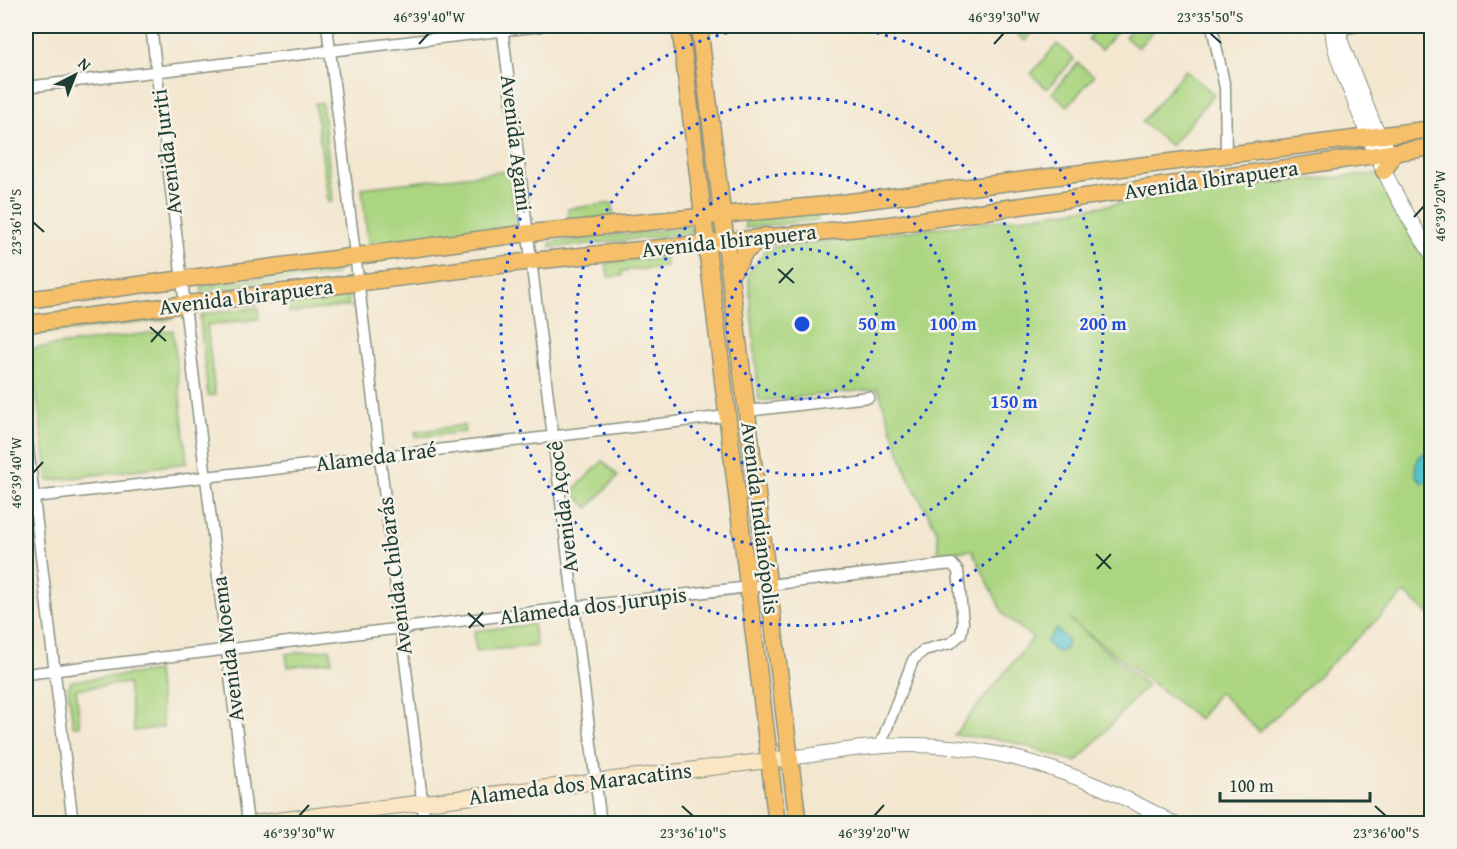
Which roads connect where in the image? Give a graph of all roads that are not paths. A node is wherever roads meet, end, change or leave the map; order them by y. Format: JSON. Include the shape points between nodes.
{"nodes":[{"id":1,"x":151,"y":26,"type":"edge"},
{"id":2,"x":327,"y":26,"type":"edge"},
{"id":3,"x":541,"y":26,"type":"edge"},
{"id":4,"x":680,"y":26,"type":"edge"},
{"id":5,"x":693,"y":26,"type":"edge"},
{"id":6,"x":699,"y":26,"type":"edge"},
{"id":7,"x":1212,"y":26,"type":"edge"},
{"id":8,"x":1358,"y":26,"type":"edge"},
{"id":9,"x":503,"y":28,"type":"edge"},
{"id":10,"x":1338,"y":29,"type":"edge"},
{"id":11,"x":702,"y":48,"type":"junction"},
{"id":12,"x":330,"y":50,"type":"junction"},
{"id":13,"x":156,"y":71,"type":"junction"},
{"id":14,"x":26,"y":87,"type":"edge"},
{"id":15,"x":1431,"y":129,"type":"edge"},
{"id":16,"x":1374,"y":136,"type":"junction"},
{"id":17,"x":1431,"y":147,"type":"edge"},
{"id":18,"x":1386,"y":153,"type":"junction"},
{"id":19,"x":1226,"y":154,"type":"junction"},
{"id":20,"x":1384,"y":171,"type":"joint"},
{"id":21,"x":722,"y":213,"type":"junction"},
{"id":22,"x":702,"y":215,"type":"junction"},
{"id":23,"x":529,"y":233,"type":"junction"},
{"id":24,"x":766,"y":236,"type":"junction"},
{"id":25,"x":726,"y":240,"type":"junction"},
{"id":26,"x":706,"y":242,"type":"junction"},
{"id":27,"x":1431,"y":254,"type":"edge"},
{"id":28,"x":356,"y":256,"type":"junction"},
{"id":29,"x":532,"y":261,"type":"junction"},
{"id":30,"x":730,"y":276,"type":"junction"},
{"id":31,"x":181,"y":279,"type":"junction"},
{"id":32,"x":358,"y":282,"type":"junction"},
{"id":33,"x":26,"y":300,"type":"edge"},
{"id":34,"x":184,"y":304,"type":"junction"},
{"id":35,"x":26,"y":324,"type":"edge"},
{"id":36,"x":869,"y":397,"type":"dead end"},
{"id":37,"x":747,"y":411,"type":"junction"},
{"id":38,"x":728,"y":416,"type":"junction"},
{"id":39,"x":26,"y":431,"type":"edge"},
{"id":40,"x":553,"y":436,"type":"junction"},
{"id":41,"x":380,"y":455,"type":"junction"},
{"id":42,"x":206,"y":476,"type":"junction"},
{"id":43,"x":29,"y":498,"type":"edge"},
{"id":44,"x":769,"y":584,"type":"junction"},
{"id":45,"x":748,"y":587,"type":"junction"},
{"id":46,"x":574,"y":607,"type":"junction"},
{"id":47,"x":401,"y":629,"type":"junction"},
{"id":48,"x":227,"y":649,"type":"junction"},
{"id":49,"x":54,"y":671,"type":"junction"},
{"id":50,"x":26,"y":674,"type":"edge"},
{"id":51,"x":880,"y":746,"type":"junction"},
{"id":52,"x":790,"y":758,"type":"junction"},
{"id":53,"x":770,"y":760,"type":"junction"},
{"id":54,"x":596,"y":781,"type":"junction"},
{"id":55,"x":422,"y":802,"type":"junction"},
{"id":56,"x":1138,"y":804,"type":"junction"},
{"id":57,"x":1171,"y":821,"type":"edge"},
{"id":58,"x":1152,"y":822,"type":"edge"},
{"id":59,"x":248,"y":823,"type":"edge"},
{"id":60,"x":73,"y":824,"type":"edge"},
{"id":61,"x":425,"y":824,"type":"edge"},
{"id":62,"x":600,"y":824,"type":"edge"},
{"id":63,"x":777,"y":824,"type":"edge"},
{"id":64,"x":798,"y":824,"type":"edge"}],
"edges":[{"from":1,"to":13,"type":"street","name":"Avenida Juriti"},
{"from":2,"to":12,"type":"street","name":"Avenida Chibarás"},
{"from":3,"to":9,"type":"street"},
{"from":4,"to":22,"type":"main road","name":"Avenida Indianópolis"},
{"from":5,"to":11,"type":"main road"},
{"from":6,"to":11,"type":"main road"},
{"from":7,"to":19,"type":"street","via":[[1225,88]]},
{"from":8,"to":10,"type":"street"},
{"from":9,"to":12,"type":"street"},
{"from":9,"to":23,"type":"street","name":"Avenida Agami"},
{"from":10,"to":16,"type":"street"},
{"from":11,"to":21,"type":"main road","name":"Avenida Indianópolis"},
{"from":12,"to":13,"type":"street"},
{"from":12,"to":28,"type":"street","name":"Avenida Chibarás"},
{"from":13,"to":14,"type":"street"},
{"from":13,"to":31,"type":"street","name":"Avenida Juriti"},
{"from":15,"to":16,"type":"main road","name":"Avenida Ibirapuera"},
{"from":16,"to":18,"type":"street"},
{"from":16,"to":19,"type":"main road","name":"Avenida Ibirapuera"},
{"from":17,"to":18,"type":"main road","name":"Avenida Ibirapuera"},
{"from":18,"to":20,"type":"main road"},
{"from":18,"to":24,"type":"main road","name":"Avenida Ibirapuera","via":[[889,225]]},
{"from":19,"to":21,"type":"main road","name":"Avenida Ibirapuera","via":[[827,205]]},
{"from":20,"to":27,"type":"street"},
{"from":21,"to":22,"type":"main road","name":"Avenida Ibirapuera"},
{"from":21,"to":25,"type":"main road","name":"Avenida Indianópolis"},
{"from":22,"to":23,"type":"main road","name":"Avenida Ibirapuera"},
{"from":22,"to":26,"type":"main road","name":"Avenida Indianópolis"},
{"from":23,"to":28,"type":"main road","name":"Avenida Ibirapuera"},
{"from":23,"to":29,"type":"street","name":"Avenida Agami"},
{"from":24,"to":25,"type":"main road","name":"Avenida Ibirapuera"},
{"from":24,"to":30,"type":"main road","via":[[745,252]]},
{"from":25,"to":26,"type":"main road","name":"Avenida Ibirapuera"},
{"from":25,"to":30,"type":"main road","name":"Avenida Indianópolis"},
{"from":26,"to":29,"type":"main road","name":"Avenida Ibirapuera"},
{"from":26,"to":38,"type":"main road","name":"Avenida Indianópolis"},
{"from":28,"to":31,"type":"main road","name":"Avenida Ibirapuera"},
{"from":28,"to":32,"type":"street","name":"Avenida Chibarás"},
{"from":29,"to":32,"type":"main road","name":"Avenida Ibirapuera"},
{"from":29,"to":40,"type":"street","name":"Avenida Açocê"},
{"from":30,"to":37,"type":"main road","name":"Avenida Indianópolis"},
{"from":31,"to":33,"type":"main road","name":"Avenida Ibirapuera"},
{"from":31,"to":34,"type":"street"},
{"from":32,"to":34,"type":"main road","name":"Avenida Ibirapuera"},
{"from":32,"to":41,"type":"street","name":"Avenida Chibarás"},
{"from":34,"to":35,"type":"main road","name":"Avenida Ibirapuera"},
{"from":34,"to":42,"type":"street","name":"Avenida Moema"},
{"from":36,"to":37,"type":"street"},
{"from":37,"to":44,"type":"main road","name":"Avenida Indianópolis"},
{"from":38,"to":40,"type":"street","name":"Alameda Iraé"},
{"from":38,"to":45,"type":"main road","name":"Avenida Indianópolis"},
{"from":39,"to":43,"type":"street"},
{"from":40,"to":41,"type":"street","name":"Alameda Iraé"},
{"from":40,"to":46,"type":"street","name":"Avenida Açocê"},
{"from":41,"to":42,"type":"street","name":"Alameda Iraé"},
{"from":41,"to":47,"type":"street","name":"Avenida Chibarás"},
{"from":42,"to":43,"type":"street","name":"Alameda Iraé"},
{"from":42,"to":48,"type":"street","name":"Avenida Moema"},
{"from":43,"to":49,"type":"street"},
{"from":44,"to":45,"type":"street","name":"Alameda dos Jurupis"},
{"from":44,"to":51,"type":"street","name":"Alameda dos Jurupis","via":[[955,566],[962,634],[951,643],[924,650],[913,660]]},
{"from":44,"to":52,"type":"main road","name":"Avenida Indianópolis"},
{"from":45,"to":46,"type":"street","name":"Alameda dos Jurupis"},
{"from":45,"to":53,"type":"main road","name":"Avenida Indianópolis"},
{"from":46,"to":47,"type":"street","name":"Alameda dos Jurupis"},
{"from":46,"to":54,"type":"street","name":"Avenida Açocê"},
{"from":47,"to":48,"type":"street","name":"Alameda dos Jurupis"},
{"from":47,"to":55,"type":"street","name":"Avenida Chibarás"},
{"from":48,"to":49,"type":"street","name":"Alameda dos Jurupis"},
{"from":48,"to":59,"type":"street","name":"Avenida Moema"},
{"from":49,"to":50,"type":"street","name":"Alameda dos Jurupis"},
{"from":49,"to":60,"type":"street"},
{"from":51,"to":52,"type":"street"},
{"from":51,"to":56,"type":"street","via":[[939,746],[1006,755],[1082,778]]},
{"from":52,"to":53,"type":"main road","name":"Alameda dos Maracatins"},
{"from":52,"to":64,"type":"main road","name":"Avenida Indianópolis"},
{"from":53,"to":54,"type":"main road","name":"Alameda dos Maracatins"},
{"from":53,"to":63,"type":"main road","name":"Avenida Indianópolis"},
{"from":54,"to":55,"type":"main road","name":"Alameda dos Maracatins"},
{"from":54,"to":62,"type":"street","name":"Avenida Açocê"},
{"from":55,"to":59,"type":"main road","name":"Alameda dos Maracatins"},
{"from":55,"to":61,"type":"street","name":"Avenida Chibarás"},
{"from":56,"to":57,"type":"street"},
{"from":56,"to":58,"type":"street"},
{"from":57,"to":58,"type":"street"}]}
